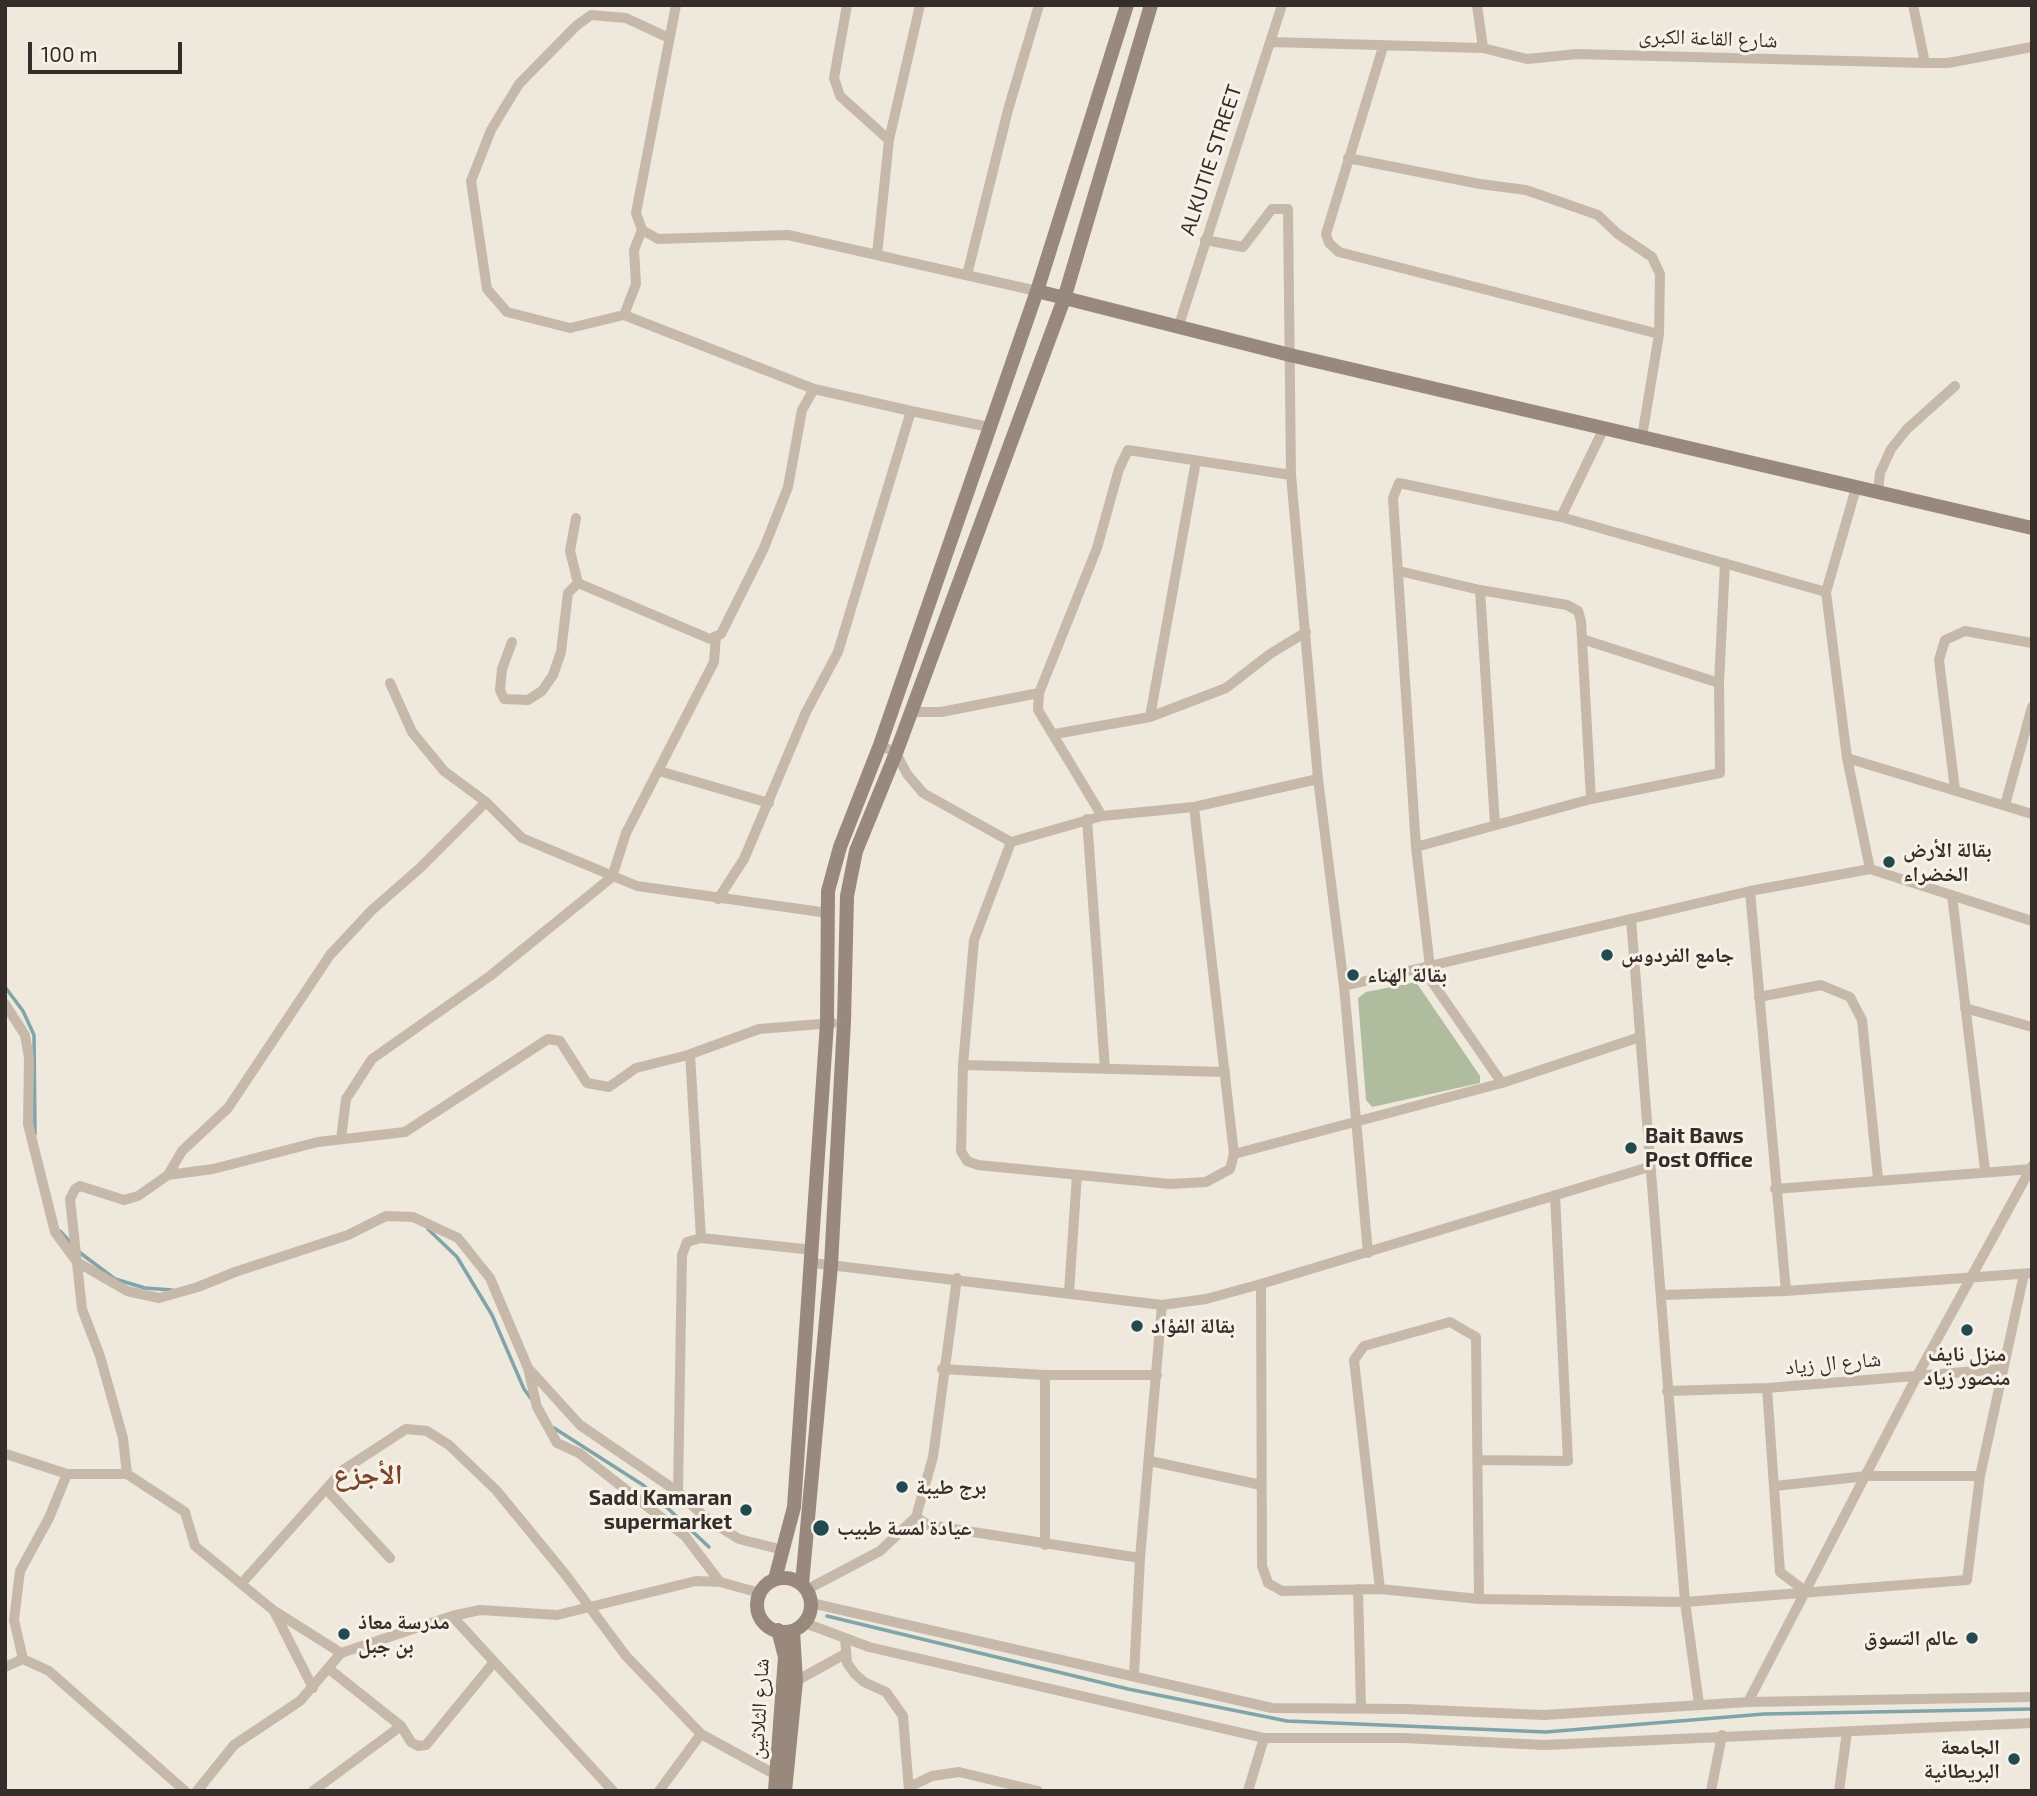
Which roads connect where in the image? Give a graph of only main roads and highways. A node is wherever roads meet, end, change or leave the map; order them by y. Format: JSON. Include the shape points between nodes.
{"nodes":[{"id":1,"x":1129,"y":5,"type":"edge"},
{"id":2,"x":1149,"y":9,"type":"edge"},
{"id":3,"x":1037,"y":291,"type":"junction"},
{"id":4,"x":1064,"y":299,"type":"junction"},
{"id":5,"x":2032,"y":528,"type":"edge"},
{"id":6,"x":775,"y":1579,"type":"junction"},
{"id":7,"x":806,"y":1592,"type":"junction"},
{"id":8,"x":799,"y":1627,"type":"junction"},
{"id":9,"x":778,"y":1630,"type":"junction"},
{"id":10,"x":775,"y":1791,"type":"edge"},
{"id":11,"x":785,"y":1791,"type":"edge"}],
"edges":[{"from":1,"to":3,"type":"main road"},
{"from":2,"to":4,"type":"main road"},
{"from":3,"to":4,"type":"main road"},
{"from":3,"to":6,"type":"main road","via":[[828,891],[827,1023],[794,1507]]},
{"from":4,"to":5,"type":"main road"},
{"from":4,"to":7,"type":"main road","via":[[853,862],[847,896],[831,1265]]},
{"from":6,"to":7,"type":"main road","via":[[789,1578]]},
{"from":6,"to":9,"type":"main road","via":[[760,1593],[758,1614],[766,1626]]},
{"from":7,"to":8,"type":"main road"},
{"from":8,"to":9,"type":"main road"},
{"from":8,"to":11,"type":"main road","name":"شارع الثلاثين"},
{"from":9,"to":10,"type":"main road","name":"شارع الثلاثين","via":[[785,1657]]}]}
